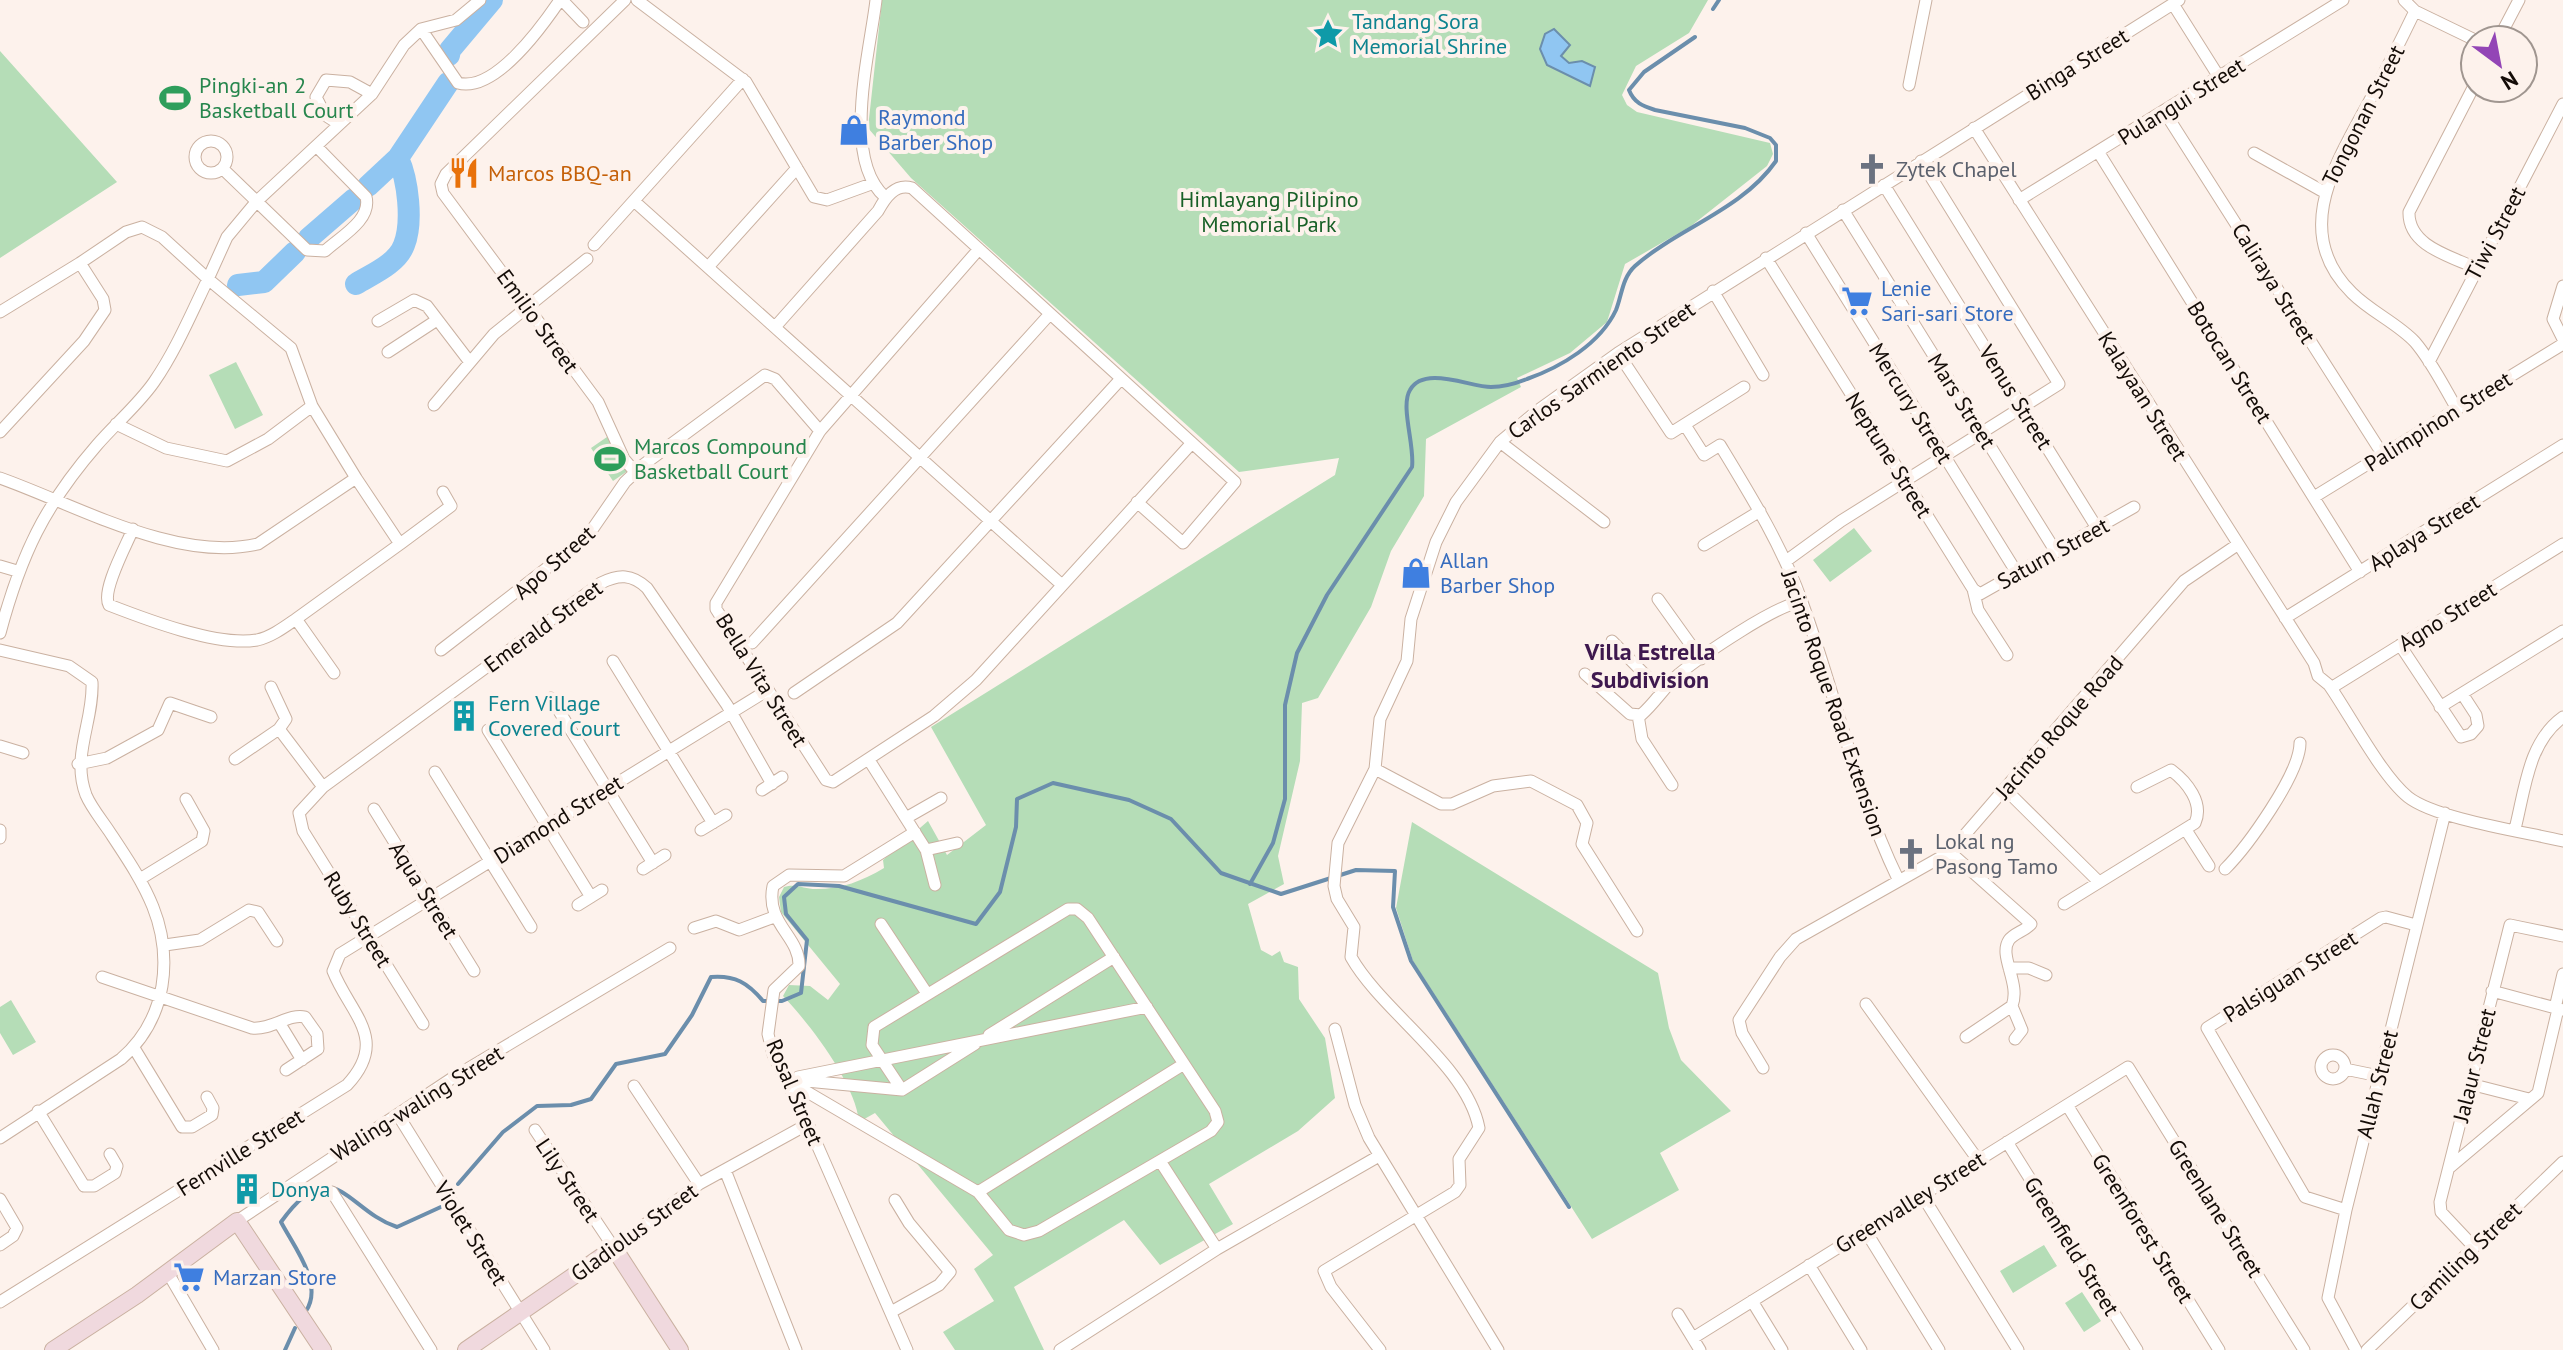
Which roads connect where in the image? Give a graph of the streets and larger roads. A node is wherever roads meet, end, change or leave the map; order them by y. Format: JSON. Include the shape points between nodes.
{"nodes":[{"id":1,"x":480,"y":0,"type":"edge"},
{"id":2,"x":561,"y":0,"type":"edge"},
{"id":3,"x":625,"y":0,"type":"edge"},
{"id":4,"x":637,"y":0,"type":"edge"},
{"id":5,"x":876,"y":0,"type":"edge"},
{"id":6,"x":1926,"y":0,"type":"edge"},
{"id":7,"x":2343,"y":0,"type":"edge"},
{"id":8,"x":2404,"y":0,"type":"edge"},
{"id":9,"x":2519,"y":0,"type":"edge"},
{"id":10,"x":2176,"y":2,"type":"edge"},
{"id":11,"x":2415,"y":11,"type":"junction"},
{"id":12,"x":583,"y":22,"type":"dead end"},
{"id":13,"x":2506,"y":24,"type":"edge"},
{"id":14,"x":421,"y":29,"type":"junction"},
{"id":15,"x":2459,"y":32,"type":"edge"},
{"id":16,"x":2219,"y":77,"type":"junction"},
{"id":17,"x":743,"y":79,"type":"junction"},
{"id":18,"x":1909,"y":85,"type":"dead end"},
{"id":19,"x":372,"y":94,"type":"junction"},
{"id":20,"x":2465,"y":104,"type":"edge"},
{"id":21,"x":2563,"y":104,"type":"edge"},
{"id":22,"x":2164,"y":111,"type":"junction"},
{"id":23,"x":339,"y":124,"type":"junction"},
{"id":24,"x":1974,"y":128,"type":"junction"},
{"id":25,"x":317,"y":147,"type":"junction"},
{"id":26,"x":2099,"y":153,"type":"junction"},
{"id":27,"x":2254,"y":153,"type":"dead end"},
{"id":28,"x":1921,"y":161,"type":"junction"},
{"id":29,"x":797,"y":168,"type":"junction"},
{"id":30,"x":223,"y":169,"type":"dead end"},
{"id":31,"x":874,"y":183,"type":"junction"},
{"id":32,"x":1884,"y":185,"type":"junction"},
{"id":33,"x":2324,"y":192,"type":"junction"},
{"id":34,"x":885,"y":197,"type":"junction"},
{"id":35,"x":2019,"y":200,"type":"junction"},
{"id":36,"x":257,"y":201,"type":"junction"},
{"id":37,"x":634,"y":201,"type":"junction"},
{"id":38,"x":1843,"y":210,"type":"junction"},
{"id":39,"x":1806,"y":233,"type":"junction"},
{"id":40,"x":594,"y":245,"type":"dead end"},
{"id":41,"x":979,"y":249,"type":"junction"},
{"id":42,"x":1766,"y":258,"type":"junction"},
{"id":43,"x":587,"y":259,"type":"dead end"},
{"id":44,"x":80,"y":263,"type":"junction"},
{"id":45,"x":708,"y":267,"type":"junction"},
{"id":46,"x":2476,"y":268,"type":"junction"},
{"id":47,"x":208,"y":279,"type":"junction"},
{"id":48,"x":2563,"y":286,"type":"edge"},
{"id":49,"x":1713,"y":291,"type":"junction"},
{"id":50,"x":528,"y":307,"type":"junction"},
{"id":51,"x":0,"y":312,"type":"edge"},
{"id":52,"x":1049,"y":315,"type":"junction"},
{"id":53,"x":437,"y":320,"type":"junction"},
{"id":54,"x":378,"y":321,"type":"dead end"},
{"id":55,"x":775,"y":327,"type":"junction"},
{"id":56,"x":2563,"y":341,"type":"edge"},
{"id":57,"x":388,"y":352,"type":"dead end"},
{"id":58,"x":1618,"y":353,"type":"junction"},
{"id":59,"x":469,"y":361,"type":"junction"},
{"id":60,"x":2429,"y":362,"type":"junction"},
{"id":61,"x":1763,"y":375,"type":"dead end"},
{"id":62,"x":1119,"y":381,"type":"junction"},
{"id":63,"x":1744,"y":387,"type":"dead end"},
{"id":64,"x":850,"y":395,"type":"junction"},
{"id":65,"x":434,"y":405,"type":"dead end"},
{"id":66,"x":312,"y":406,"type":"junction"},
{"id":67,"x":2023,"y":408,"type":"junction"},
{"id":68,"x":2457,"y":409,"type":"junction"},
{"id":69,"x":116,"y":424,"type":"junction"},
{"id":70,"x":1685,"y":425,"type":"junction"},
{"id":71,"x":820,"y":431,"type":"junction"},
{"id":72,"x":0,"y":432,"type":"edge"},
{"id":73,"x":1982,"y":433,"type":"junction"},
{"id":74,"x":1500,"y":442,"type":"junction"},
{"id":75,"x":1191,"y":444,"type":"junction"},
{"id":76,"x":2563,"y":445,"type":"edge"},
{"id":77,"x":2383,"y":455,"type":"junction"},
{"id":78,"x":1945,"y":456,"type":"junction"},
{"id":79,"x":920,"y":458,"type":"junction"},
{"id":80,"x":635,"y":472,"type":"junction"},
{"id":81,"x":0,"y":478,"type":"edge"},
{"id":82,"x":356,"y":478,"type":"junction"},
{"id":83,"x":1905,"y":481,"type":"junction"},
{"id":84,"x":443,"y":492,"type":"dead end"},
{"id":85,"x":2314,"y":497,"type":"junction"},
{"id":86,"x":56,"y":498,"type":"junction"},
{"id":87,"x":1137,"y":502,"type":"junction"},
{"id":88,"x":2134,"y":507,"type":"dead end"},
{"id":89,"x":1760,"y":511,"type":"junction"},
{"id":90,"x":990,"y":521,"type":"junction"},
{"id":91,"x":1604,"y":522,"type":"dead end"},
{"id":92,"x":2097,"y":528,"type":"junction"},
{"id":93,"x":133,"y":529,"type":"junction"},
{"id":94,"x":400,"y":544,"type":"junction"},
{"id":95,"x":2563,"y":544,"type":"edge"},
{"id":96,"x":1704,"y":545,"type":"dead end"},
{"id":97,"x":2237,"y":545,"type":"junction"},
{"id":98,"x":2056,"y":552,"type":"junction"},
{"id":99,"x":1786,"y":561,"type":"junction"},
{"id":100,"x":0,"y":566,"type":"edge"},
{"id":101,"x":17,"y":571,"type":"junction"},
{"id":102,"x":2360,"y":572,"type":"junction"},
{"id":103,"x":2017,"y":573,"type":"junction"},
{"id":104,"x":1062,"y":585,"type":"junction"},
{"id":105,"x":1973,"y":589,"type":"junction"},
{"id":106,"x":1658,"y":599,"type":"dead end"},
{"id":107,"x":1802,"y":602,"type":"junction"},
{"id":108,"x":2285,"y":618,"type":"junction"},
{"id":109,"x":296,"y":619,"type":"junction"},
{"id":110,"x":2563,"y":631,"type":"edge"},
{"id":111,"x":0,"y":633,"type":"edge"},
{"id":112,"x":1612,"y":641,"type":"dead end"},
{"id":113,"x":752,"y":643,"type":"dead end"},
{"id":114,"x":2400,"y":645,"type":"junction"},
{"id":115,"x":0,"y":650,"type":"edge"},
{"id":116,"x":441,"y":650,"type":"dead end"},
{"id":117,"x":2007,"y":655,"type":"dead end"},
{"id":118,"x":1701,"y":659,"type":"junction"},
{"id":119,"x":613,"y":661,"type":"dead end"},
{"id":120,"x":334,"y":673,"type":"dead end"},
{"id":121,"x":1585,"y":674,"type":"dead end"},
{"id":122,"x":2330,"y":686,"type":"junction"},
{"id":123,"x":271,"y":687,"type":"dead end"},
{"id":124,"x":768,"y":690,"type":"junction"},
{"id":125,"x":1661,"y":691,"type":"junction"},
{"id":126,"x":794,"y":693,"type":"dead end"},
{"id":127,"x":2463,"y":695,"type":"junction"},
{"id":128,"x":551,"y":698,"type":"dead end"},
{"id":129,"x":2440,"y":707,"type":"junction"},
{"id":130,"x":731,"y":712,"type":"junction"},
{"id":131,"x":1638,"y":715,"type":"junction"},
{"id":132,"x":211,"y":717,"type":"dead end"},
{"id":133,"x":2563,"y":717,"type":"edge"},
{"id":134,"x":279,"y":729,"type":"junction"},
{"id":135,"x":488,"y":730,"type":"dead end"},
{"id":136,"x":2300,"y":743,"type":"dead end"},
{"id":137,"x":0,"y":746,"type":"edge"},
{"id":138,"x":668,"y":751,"type":"junction"},
{"id":139,"x":23,"y":753,"type":"dead end"},
{"id":140,"x":873,"y":757,"type":"junction"},
{"id":141,"x":235,"y":759,"type":"dead end"},
{"id":142,"x":78,"y":764,"type":"junction"},
{"id":143,"x":1375,"y":769,"type":"junction"},
{"id":144,"x":435,"y":772,"type":"dead end"},
{"id":145,"x":772,"y":784,"type":"dead end"},
{"id":146,"x":1672,"y":785,"type":"dead end"},
{"id":147,"x":323,"y":787,"type":"junction"},
{"id":148,"x":2137,"y":787,"type":"dead end"},
{"id":149,"x":607,"y":789,"type":"junction"},
{"id":150,"x":2005,"y":789,"type":"junction"},
{"id":151,"x":941,"y":798,"type":"dead end"},
{"id":152,"x":186,"y":799,"type":"dead end"},
{"id":153,"x":374,"y":809,"type":"dead end"},
{"id":154,"x":299,"y":813,"type":"joint"},
{"id":155,"x":2445,"y":813,"type":"junction"},
{"id":156,"x":726,"y":815,"type":"dead end"},
{"id":157,"x":906,"y":818,"type":"junction"},
{"id":158,"x":713,"y":823,"type":"junction"},
{"id":159,"x":547,"y":826,"type":"junction"},
{"id":160,"x":2515,"y":829,"type":"junction"},
{"id":161,"x":0,"y":830,"type":"edge"},
{"id":162,"x":701,"y":830,"type":"dead end"},
{"id":163,"x":2186,"y":830,"type":"junction"},
{"id":164,"x":915,"y":832,"type":"junction"},
{"id":165,"x":0,"y":838,"type":"edge"},
{"id":166,"x":2563,"y":841,"type":"edge"},
{"id":167,"x":957,"y":843,"type":"dead end"},
{"id":168,"x":926,"y":850,"type":"junction"},
{"id":169,"x":1950,"y":852,"type":"junction"},
{"id":170,"x":665,"y":855,"type":"dead end"},
{"id":171,"x":490,"y":861,"type":"junction"},
{"id":172,"x":2209,"y":866,"type":"dead end"},
{"id":173,"x":2225,"y":869,"type":"dead end"},
{"id":174,"x":140,"y":879,"type":"junction"},
{"id":175,"x":1898,"y":879,"type":"junction"},
{"id":176,"x":2099,"y":882,"type":"junction"},
{"id":177,"x":935,"y":885,"type":"dead end"},
{"id":178,"x":429,"y":899,"type":"junction"},
{"id":179,"x":2064,"y":904,"type":"dead end"},
{"id":180,"x":578,"y":905,"type":"dead end"},
{"id":181,"x":774,"y":917,"type":"junction"},
{"id":182,"x":881,"y":924,"type":"dead end"},
{"id":183,"x":2416,"y":925,"type":"junction"},
{"id":184,"x":531,"y":927,"type":"dead end"},
{"id":185,"x":694,"y":928,"type":"dead end"},
{"id":186,"x":1637,"y":931,"type":"dead end"},
{"id":187,"x":368,"y":936,"type":"junction"},
{"id":188,"x":2563,"y":936,"type":"edge"},
{"id":189,"x":277,"y":941,"type":"dead end"},
{"id":190,"x":165,"y":945,"type":"junction"},
{"id":191,"x":670,"y":948,"type":"dead end"},
{"id":192,"x":347,"y":949,"type":"joint"},
{"id":193,"x":1114,"y":957,"type":"junction"},
{"id":194,"x":2009,"y":968,"type":"junction"},
{"id":195,"x":474,"y":971,"type":"dead end"},
{"id":196,"x":2563,"y":974,"type":"edge"},
{"id":197,"x":2046,"y":975,"type":"dead end"},
{"id":198,"x":102,"y":977,"type":"dead end"},
{"id":199,"x":2492,"y":991,"type":"junction"},
{"id":200,"x":926,"y":992,"type":"junction"},
{"id":201,"x":160,"y":999,"type":"junction"},
{"id":202,"x":1866,"y":1004,"type":"dead end"},
{"id":203,"x":2012,"y":1006,"type":"junction"},
{"id":204,"x":1147,"y":1007,"type":"junction"},
{"id":205,"x":2559,"y":1009,"type":"edge"},
{"id":206,"x":280,"y":1024,"type":"junction"},
{"id":207,"x":423,"y":1024,"type":"dead end"},
{"id":208,"x":1335,"y":1029,"type":"dead end"},
{"id":209,"x":1966,"y":1037,"type":"dead end"},
{"id":210,"x":2015,"y":1039,"type":"dead end"},
{"id":211,"x":134,"y":1048,"type":"junction"},
{"id":212,"x":302,"y":1060,"type":"junction"},
{"id":213,"x":1184,"y":1064,"type":"junction"},
{"id":214,"x":2128,"y":1067,"type":"joint"},
{"id":215,"x":1763,"y":1068,"type":"dead end"},
{"id":216,"x":2345,"y":1069,"type":"dead end"},
{"id":217,"x":286,"y":1070,"type":"dead end"},
{"id":218,"x":2379,"y":1076,"type":"junction"},
{"id":219,"x":785,"y":1079,"type":"junction"},
{"id":220,"x":2470,"y":1084,"type":"junction"},
{"id":221,"x":634,"y":1086,"type":"dead end"},
{"id":222,"x":902,"y":1090,"type":"junction"},
{"id":223,"x":207,"y":1097,"type":"dead end"},
{"id":224,"x":2529,"y":1099,"type":"junction"},
{"id":225,"x":2067,"y":1105,"type":"junction"},
{"id":226,"x":38,"y":1111,"type":"junction"},
{"id":227,"x":398,"y":1115,"type":"junction"},
{"id":228,"x":808,"y":1124,"type":"junction"},
{"id":229,"x":535,"y":1130,"type":"dead end"},
{"id":230,"x":0,"y":1138,"type":"edge"},
{"id":231,"x":2007,"y":1142,"type":"junction"},
{"id":232,"x":110,"y":1154,"type":"dead end"},
{"id":233,"x":1379,"y":1156,"type":"junction"},
{"id":234,"x":1978,"y":1160,"type":"junction"},
{"id":235,"x":1160,"y":1161,"type":"junction"},
{"id":236,"x":2563,"y":1162,"type":"edge"},
{"id":237,"x":2449,"y":1168,"type":"junction"},
{"id":238,"x":725,"y":1170,"type":"junction"},
{"id":239,"x":699,"y":1184,"type":"junction"},
{"id":240,"x":332,"y":1192,"type":"dead end"},
{"id":241,"x":978,"y":1192,"type":"junction"},
{"id":242,"x":1922,"y":1195,"type":"junction"},
{"id":243,"x":0,"y":1199,"type":"edge"},
{"id":244,"x":895,"y":1200,"type":"dead end"},
{"id":245,"x":2346,"y":1210,"type":"junction"},
{"id":246,"x":1418,"y":1215,"type":"junction"},
{"id":247,"x":237,"y":1221,"type":"junction"},
{"id":248,"x":1865,"y":1230,"type":"junction"},
{"id":249,"x":0,"y":1245,"type":"edge"},
{"id":250,"x":2473,"y":1246,"type":"junction"},
{"id":251,"x":614,"y":1248,"type":"junction"},
{"id":252,"x":1217,"y":1249,"type":"junction"},
{"id":253,"x":1809,"y":1265,"type":"junction"},
{"id":254,"x":168,"y":1273,"type":"junction"},
{"id":255,"x":1752,"y":1301,"type":"junction"},
{"id":256,"x":0,"y":1302,"type":"edge"},
{"id":257,"x":891,"y":1312,"type":"junction"},
{"id":258,"x":520,"y":1313,"type":"junction"},
{"id":259,"x":1678,"y":1314,"type":"dead end"},
{"id":260,"x":1693,"y":1338,"type":"junction"},
{"id":261,"x":53,"y":1350,"type":"edge"},
{"id":262,"x":213,"y":1350,"type":"edge"},
{"id":263,"x":323,"y":1350,"type":"edge"},
{"id":264,"x":431,"y":1350,"type":"edge"},
{"id":265,"x":466,"y":1350,"type":"edge"},
{"id":266,"x":544,"y":1350,"type":"edge"},
{"id":267,"x":680,"y":1350,"type":"edge"},
{"id":268,"x":796,"y":1350,"type":"edge"},
{"id":269,"x":907,"y":1350,"type":"edge"},
{"id":270,"x":1060,"y":1350,"type":"edge"},
{"id":271,"x":1380,"y":1350,"type":"edge"},
{"id":272,"x":1498,"y":1350,"type":"edge"},
{"id":273,"x":1700,"y":1350,"type":"edge"},
{"id":274,"x":1782,"y":1350,"type":"edge"},
{"id":275,"x":1861,"y":1350,"type":"edge"},
{"id":276,"x":1939,"y":1350,"type":"edge"},
{"id":277,"x":2018,"y":1350,"type":"edge"},
{"id":278,"x":2137,"y":1350,"type":"edge"},
{"id":279,"x":2219,"y":1350,"type":"edge"},
{"id":280,"x":2304,"y":1350,"type":"edge"},
{"id":281,"x":2356,"y":1350,"type":"edge"},
{"id":282,"x":2367,"y":1350,"type":"edge"}],
"edges":[{"from":1,"to":14,"type":"street","via":[[456,20]]},
{"from":2,"to":12,"type":"street"},
{"from":2,"to":14,"type":"street","via":[[539,30],[486,81],[471,87],[458,83]]},
{"from":3,"to":50,"type":"street","name":"Emilio Street","via":[[441,184]]},
{"from":4,"to":17,"type":"street"},
{"from":5,"to":31,"type":"street","via":[[860,123]]},
{"from":6,"to":18,"type":"street"},
{"from":7,"to":16,"type":"street","name":"Pulangui Street"},
{"from":8,"to":11,"type":"street"},
{"from":9,"to":13,"type":"street"},
{"from":10,"to":16,"type":"street"},
{"from":10,"to":24,"type":"street","name":"Binga Street"},
{"from":11,"to":15,"type":"street"},
{"from":11,"to":33,"type":"street","name":"Tongonan Street"},
{"from":14,"to":19,"type":"street"},
{"from":16,"to":22,"type":"street","name":"Pulangui Street"},
{"from":17,"to":29,"type":"street"},
{"from":17,"to":37,"type":"street"},
{"from":19,"to":23,"type":"street"},
{"from":19,"to":23,"type":"street","via":[[339,79],[326,80],[316,97],[325,115]]},
{"from":20,"to":46,"type":"street","via":[[2409,212],[2409,223],[2421,241]]},
{"from":21,"to":46,"type":"street","name":"Tiwi Street"},
{"from":22,"to":26,"type":"street","name":"Pulangui Street"},
{"from":22,"to":77,"type":"street","name":"Caliraya Street"},
{"from":23,"to":25,"type":"street"},
{"from":24,"to":28,"type":"street","name":"Binga Street"},
{"from":24,"to":35,"type":"street","name":"Kalayaan Street"},
{"from":25,"to":36,"type":"street"},
{"from":25,"to":36,"type":"street","via":[[366,197],[365,215],[325,251],[307,250]]},
{"from":26,"to":35,"type":"street","name":"Pulangui Street"},
{"from":26,"to":85,"type":"street","name":"Botocan Street"},
{"from":27,"to":33,"type":"street"},
{"from":28,"to":32,"type":"street","name":"Binga Street"},
{"from":28,"to":67,"type":"street","via":[[2059,384]]},
{"from":29,"to":31,"type":"street","via":[[818,200]]},
{"from":29,"to":45,"type":"street"},
{"from":30,"to":36,"type":"street"},
{"from":31,"to":34,"type":"street"},
{"from":32,"to":38,"type":"street","name":"Carlos Sarmiento Street"},
{"from":32,"to":67,"type":"street","name":"Venus Street"},
{"from":33,"to":60,"type":"street","name":"Tongonan Street","via":[[2324,239],[2338,277],[2408,336]]},
{"from":34,"to":41,"type":"street","via":[[912,188]]},
{"from":34,"to":55,"type":"street"},
{"from":35,"to":97,"type":"street","name":"Kalayaan Street"},
{"from":36,"to":47,"type":"street","via":[[227,237]]},
{"from":37,"to":40,"type":"street"},
{"from":37,"to":45,"type":"street"},
{"from":38,"to":39,"type":"street","name":"Carlos Sarmiento Street"},
{"from":38,"to":73,"type":"street","name":"Mars Street"},
{"from":39,"to":42,"type":"street","name":"Carlos Sarmiento Street"},
{"from":39,"to":78,"type":"street","name":"Mercury Street"},
{"from":41,"to":52,"type":"street"},
{"from":41,"to":64,"type":"street"},
{"from":42,"to":49,"type":"street","name":"Carlos Sarmiento Street"},
{"from":42,"to":83,"type":"street","name":"Neptune Street"},
{"from":43,"to":50,"type":"street"},
{"from":44,"to":47,"type":"street","via":[[142,227],[162,237]]},
{"from":44,"to":51,"type":"street"},
{"from":44,"to":72,"type":"street","via":[[105,310],[84,341]]},
{"from":45,"to":55,"type":"street"},
{"from":46,"to":60,"type":"street","name":"Tiwi Street"},
{"from":47,"to":66,"type":"street","via":[[291,348]]},
{"from":47,"to":69,"type":"street","via":[[153,383]]},
{"from":48,"to":56,"type":"street","via":[[2553,319]]},
{"from":49,"to":58,"type":"street","name":"Carlos Sarmiento Street"},
{"from":49,"to":61,"type":"street"},
{"from":50,"to":59,"type":"street"},
{"from":50,"to":80,"type":"street","name":"Emilio Street","via":[[598,402]]},
{"from":52,"to":62,"type":"street"},
{"from":52,"to":79,"type":"street"},
{"from":53,"to":54,"type":"street","via":[[427,306],[414,300]]},
{"from":53,"to":57,"type":"street"},
{"from":53,"to":59,"type":"street"},
{"from":55,"to":64,"type":"street"},
{"from":56,"to":68,"type":"street","name":"Palimpinon Street"},
{"from":58,"to":70,"type":"street","via":[[1671,433]]},
{"from":58,"to":74,"type":"street","name":"Carlos Sarmiento Street"},
{"from":59,"to":65,"type":"street"},
{"from":60,"to":68,"type":"street","name":"Tongonan Street"},
{"from":62,"to":75,"type":"street"},
{"from":62,"to":90,"type":"street"},
{"from":63,"to":70,"type":"street"},
{"from":64,"to":71,"type":"street"},
{"from":64,"to":79,"type":"street"},
{"from":66,"to":69,"type":"street","via":[[227,461],[166,448]]},
{"from":66,"to":82,"type":"street"},
{"from":67,"to":73,"type":"street"},
{"from":67,"to":92,"type":"street","name":"Venus Street"},
{"from":68,"to":77,"type":"street","name":"Palimpinon Street"},
{"from":69,"to":86,"type":"street"},
{"from":70,"to":89,"type":"street","name":"Jacinto Roque Road Extension","via":[[1704,455],[1720,445]]},
{"from":71,"to":80,"type":"street","name":"Apo Street","via":[[769,375]]},
{"from":71,"to":124,"type":"street","name":"Bella Vita Street","via":[[715,607]]},
{"from":73,"to":78,"type":"street"},
{"from":73,"to":98,"type":"street","name":"Mars Street"},
{"from":74,"to":91,"type":"street"},
{"from":74,"to":143,"type":"street","name":"Carlos Sarmiento Street","via":[[1456,502],[1436,542],[1411,619],[1407,661],[1380,719]]},
{"from":75,"to":87,"type":"street"},
{"from":75,"to":87,"type":"street","via":[[1235,482],[1183,543]]},
{"from":76,"to":102,"type":"street","name":"Aplaya Street"},
{"from":77,"to":85,"type":"street","name":"Palimpinon Street"},
{"from":78,"to":83,"type":"street"},
{"from":78,"to":103,"type":"street","name":"Mercury Street"},
{"from":79,"to":90,"type":"street"},
{"from":79,"to":113,"type":"street"},
{"from":80,"to":116,"type":"street","name":"Apo Street","via":[[587,537]]},
{"from":81,"to":86,"type":"street"},
{"from":82,"to":93,"type":"street","via":[[258,544],[245,547],[199,546]]},
{"from":82,"to":94,"type":"street"},
{"from":83,"to":99,"type":"street"},
{"from":83,"to":105,"type":"street","name":"Neptune Street"},
{"from":84,"to":94,"type":"street","via":[[451,506]]},
{"from":85,"to":102,"type":"street","name":"Botocan Street"},
{"from":86,"to":93,"type":"street"},
{"from":86,"to":101,"type":"street"},
{"from":87,"to":104,"type":"street"},
{"from":88,"to":92,"type":"street","name":"Saturn Street"},
{"from":89,"to":96,"type":"street"},
{"from":89,"to":99,"type":"street","name":"Jacinto Roque Road Extension"},
{"from":90,"to":104,"type":"street"},
{"from":90,"to":126,"type":"street","via":[[889,631]]},
{"from":92,"to":98,"type":"street","name":"Saturn Street"},
{"from":93,"to":109,"type":"street","via":[[110,584],[109,605],[210,636],[246,641],[276,633]]},
{"from":94,"to":109,"type":"street"},
{"from":95,"to":114,"type":"street","name":"Agno Street"},
{"from":97,"to":108,"type":"street","name":"Kalayaan Street"},
{"from":97,"to":150,"type":"street","name":"Jacinto Roque Road","via":[[2187,579]]},
{"from":98,"to":103,"type":"street","name":"Saturn Street"},
{"from":99,"to":107,"type":"street","name":"Jacinto Roque Road Extension"},
{"from":100,"to":101,"type":"street"},
{"from":101,"to":111,"type":"street"},
{"from":102,"to":108,"type":"street","name":"Aplaya Street"},
{"from":103,"to":105,"type":"street","name":"Saturn Street","via":[[1980,594]]},
{"from":104,"to":140,"type":"street","via":[[966,690]]},
{"from":105,"to":117,"type":"street","name":"Neptune Street","via":[[1978,610]]},
{"from":106,"to":118,"type":"street"},
{"from":107,"to":118,"type":"street","via":[[1751,626]]},
{"from":107,"to":175,"type":"street","name":"Jacinto Roque Road Extension","via":[[1867,811]]},
{"from":108,"to":122,"type":"street","name":"Kalayaan Street","via":[[2318,676]]},
{"from":109,"to":120,"type":"street"},
{"from":110,"to":127,"type":"street"},
{"from":112,"to":125,"type":"street"},
{"from":114,"to":122,"type":"street","name":"Agno Street"},
{"from":114,"to":129,"type":"street"},
{"from":115,"to":142,"type":"street","via":[[69,666],[92,682]]},
{"from":118,"to":125,"type":"street"},
{"from":119,"to":138,"type":"street"},
{"from":121,"to":131,"type":"street","via":[[1630,714]]},
{"from":122,"to":155,"type":"street","name":"Kalayaan Street","via":[[2401,790]]},
{"from":123,"to":134,"type":"street","via":[[287,718]]},
{"from":124,"to":130,"type":"street","name":"Diamond Street"},
{"from":124,"to":140,"type":"street","name":"Bella Vita Street","via":[[826,780],[833,782]]},
{"from":125,"to":131,"type":"street"},
{"from":127,"to":129,"type":"street"},
{"from":127,"to":129,"type":"street","via":[[2478,721],[2471,734],[2456,734]]},
{"from":128,"to":149,"type":"street"},
{"from":130,"to":138,"type":"street","name":"Diamond Street"},
{"from":130,"to":145,"type":"street","name":"Emerald Street"},
{"from":130,"to":147,"type":"street","name":"Emerald Street","via":[[647,588],[630,576],[613,577]]},
{"from":131,"to":146,"type":"street","via":[[1642,739]]},
{"from":132,"to":142,"type":"street","via":[[170,703],[158,730],[107,758]]},
{"from":133,"to":160,"type":"street","via":[[2537,747]]},
{"from":134,"to":141,"type":"street"},
{"from":134,"to":147,"type":"street"},
{"from":135,"to":159,"type":"street"},
{"from":136,"to":173,"type":"street","via":[[2258,831]]},
{"from":137,"to":139,"type":"street"},
{"from":138,"to":149,"type":"street","name":"Diamond Street"},
{"from":138,"to":158,"type":"street"},
{"from":140,"to":157,"type":"street"},
{"from":142,"to":174,"type":"street","via":[[86,797]]},
{"from":143,"to":186,"type":"street","via":[[1441,804],[1526,781],[1577,805],[1587,823],[1582,844]]},
{"from":143,"to":246,"type":"street","name":"Carlos Sarmiento Street","via":[[1348,819],[1335,865],[1337,899],[1354,927],[1351,957],[1431,1049],[1477,1119],[1477,1136],[1459,1159],[1460,1185]]},
{"from":144,"to":171,"type":"street"},
{"from":147,"to":154,"type":"street","name":"Emerald Street"},
{"from":148,"to":163,"type":"street","via":[[2171,770],[2181,777],[2199,813]]},
{"from":149,"to":159,"type":"street","name":"Diamond Street"},
{"from":149,"to":170,"type":"street","via":[[648,866]]},
{"from":150,"to":169,"type":"street","name":"Jacinto Roque Road"},
{"from":150,"to":176,"type":"street"},
{"from":151,"to":157,"type":"street"},
{"from":152,"to":174,"type":"street","via":[[203,825],[202,841]]},
{"from":153,"to":178,"type":"street","name":"Aqua Street"},
{"from":154,"to":187,"type":"street","name":"Ruby Street","via":[[303,831]]},
{"from":155,"to":160,"type":"street","name":"Kalayaan Street"},
{"from":155,"to":183,"type":"street","name":"Allah Street"},
{"from":156,"to":158,"type":"street"},
{"from":157,"to":164,"type":"street"},
{"from":158,"to":162,"type":"street"},
{"from":159,"to":171,"type":"street","name":"Diamond Street"},
{"from":159,"to":180,"type":"street","via":[[596,894]]},
{"from":160,"to":166,"type":"street","name":"Kalayaan Street"},
{"from":161,"to":165,"type":"street"},
{"from":163,"to":172,"type":"street"},
{"from":163,"to":176,"type":"street"},
{"from":164,"to":168,"type":"street"},
{"from":164,"to":181,"type":"street","via":[[844,876],[780,878],[770,900]]},
{"from":167,"to":168,"type":"street"},
{"from":168,"to":177,"type":"street"},
{"from":169,"to":175,"type":"street","name":"Jacinto Roque Road"},
{"from":169,"to":194,"type":"street","via":[[2031,924],[2010,939]]},
{"from":171,"to":178,"type":"street","name":"Diamond Street"},
{"from":171,"to":184,"type":"street"},
{"from":174,"to":190,"type":"street","via":[[157,912]]},
{"from":175,"to":215,"type":"street","name":"Jacinto Roque Road","via":[[1796,939],[1780,957],[1739,1020]]},
{"from":176,"to":179,"type":"street"},
{"from":178,"to":187,"type":"street","name":"Diamond Street"},
{"from":178,"to":195,"type":"street","name":"Aqua Street"},
{"from":181,"to":185,"type":"street","via":[[739,930],[716,921]]},
{"from":181,"to":219,"type":"street","name":"Rosal Street","via":[[799,958],[799,966],[781,981],[768,1034]]},
{"from":182,"to":200,"type":"street"},
{"from":183,"to":218,"type":"street","name":"Allah Street"},
{"from":183,"to":245,"type":"street","name":"Palsiguan Street","via":[[2381,918],[2207,1028],[2305,1197]]},
{"from":187,"to":192,"type":"street","name":"Diamond Street"},
{"from":187,"to":207,"type":"street","name":"Ruby Street"},
{"from":188,"to":199,"type":"street","name":"Jalaur Street","via":[[2510,925]]},
{"from":189,"to":190,"type":"street","via":[[258,912],[249,910],[200,940]]},
{"from":190,"to":201,"type":"street"},
{"from":191,"to":227,"type":"street","name":"Waling-waling Street"},
{"from":192,"to":256,"type":"street","name":"Fernville Street","via":[[333,971],[360,1017],[366,1046],[361,1067],[347,1085]]},
{"from":193,"to":200,"type":"street","via":[[1088,918],[1068,909]]},
{"from":193,"to":204,"type":"street"},
{"from":193,"to":222,"type":"street"},
{"from":194,"to":197,"type":"street"},
{"from":194,"to":203,"type":"street","via":[[2016,989]]},
{"from":196,"to":205,"type":"street"},
{"from":198,"to":201,"type":"street"},
{"from":199,"to":205,"type":"street"},
{"from":199,"to":220,"type":"street","name":"Jalaur Street"},
{"from":200,"to":222,"type":"street","via":[[882,1019],[871,1036],[876,1054]]},
{"from":201,"to":206,"type":"street","via":[[252,1028]]},
{"from":201,"to":211,"type":"street"},
{"from":202,"to":234,"type":"street"},
{"from":203,"to":209,"type":"street"},
{"from":203,"to":210,"type":"street","via":[[2022,1030]]},
{"from":204,"to":213,"type":"street"},
{"from":204,"to":219,"type":"street"},
{"from":205,"to":224,"type":"street","via":[[2538,1093]]},
{"from":206,"to":212,"type":"street"},
{"from":206,"to":212,"type":"street","via":[[300,1015],[317,1034],[318,1049]]},
{"from":208,"to":233,"type":"street","via":[[1355,1105]]},
{"from":211,"to":223,"type":"street","via":[[182,1127],[212,1115]]},
{"from":211,"to":226,"type":"street"},
{"from":212,"to":217,"type":"street"},
{"from":213,"to":235,"type":"street","via":[[1218,1122]]},
{"from":213,"to":241,"type":"street"},
{"from":214,"to":225,"type":"street","name":"Greenvalley Street"},
{"from":214,"to":280,"type":"street","name":"Greenlane Street"},
{"from":216,"to":218,"type":"street"},
{"from":218,"to":245,"type":"street","name":"Allah Street"},
{"from":219,"to":222,"type":"street"},
{"from":219,"to":228,"type":"street","name":"Rosal Street"},
{"from":219,"to":241,"type":"street"},
{"from":220,"to":224,"type":"street"},
{"from":220,"to":237,"type":"street","name":"Jalaur Street"},
{"from":221,"to":239,"type":"street"},
{"from":224,"to":237,"type":"street"},
{"from":225,"to":231,"type":"street","name":"Greenvalley Street"},
{"from":225,"to":279,"type":"street","name":"Greenforest Street"},
{"from":226,"to":230,"type":"street"},
{"from":226,"to":232,"type":"street","via":[[84,1186],[115,1173]]},
{"from":227,"to":247,"type":"street","name":"Waling-waling Street"},
{"from":227,"to":258,"type":"street","name":"Violet Street"},
{"from":228,"to":238,"type":"street","name":"Gladiolus Street"},
{"from":228,"to":257,"type":"street","name":"Rosal Street"},
{"from":229,"to":251,"type":"street","name":"Lily Street"},
{"from":231,"to":234,"type":"street","name":"Greenvalley Street"},
{"from":231,"to":278,"type":"street","name":"Greenfield Street"},
{"from":233,"to":246,"type":"street"},
{"from":233,"to":252,"type":"street"},
{"from":234,"to":242,"type":"street","name":"Greenvalley Street"},
{"from":235,"to":241,"type":"street","via":[[1031,1234],[1009,1230]]},
{"from":235,"to":252,"type":"street"},
{"from":236,"to":250,"type":"street","name":"Camiling Street"},
{"from":237,"to":250,"type":"street","name":"Jalaur Street","via":[[2441,1212]]},
{"from":238,"to":239,"type":"street","name":"Gladiolus Street"},
{"from":238,"to":268,"type":"street"},
{"from":239,"to":251,"type":"street","name":"Gladiolus Street"},
{"from":240,"to":264,"type":"street"},
{"from":242,"to":248,"type":"street","name":"Greenvalley Street"},
{"from":242,"to":277,"type":"street"},
{"from":243,"to":249,"type":"street","via":[[17,1228]]},
{"from":244,"to":257,"type":"street","via":[[950,1272],[939,1285]]},
{"from":245,"to":281,"type":"street","name":"Allah Street","via":[[2328,1298]]},
{"from":246,"to":271,"type":"street","via":[[1324,1271]]},
{"from":246,"to":272,"type":"street"},
{"from":247,"to":254,"type":"street","name":"Waling-waling Street"},
{"from":247,"to":263,"type":"street"},
{"from":248,"to":253,"type":"street","name":"Greenvalley Street"},
{"from":248,"to":276,"type":"street"},
{"from":250,"to":282,"type":"street","name":"Camiling Street"},
{"from":251,"to":258,"type":"street","name":"Gladiolus Street"},
{"from":251,"to":267,"type":"street","name":"Lily Street"},
{"from":252,"to":270,"type":"street"},
{"from":253,"to":255,"type":"street","name":"Greenvalley Street"},
{"from":253,"to":275,"type":"street"},
{"from":254,"to":261,"type":"street","name":"Waling-waling Street"},
{"from":254,"to":262,"type":"street"},
{"from":255,"to":260,"type":"street","name":"Greenvalley Street"},
{"from":255,"to":274,"type":"street"},
{"from":257,"to":269,"type":"street","name":"Rosal Street"},
{"from":258,"to":265,"type":"street","name":"Gladiolus Street"},
{"from":258,"to":266,"type":"street","name":"Violet Street"},
{"from":259,"to":260,"type":"street"},
{"from":260,"to":273,"type":"street"}]}
